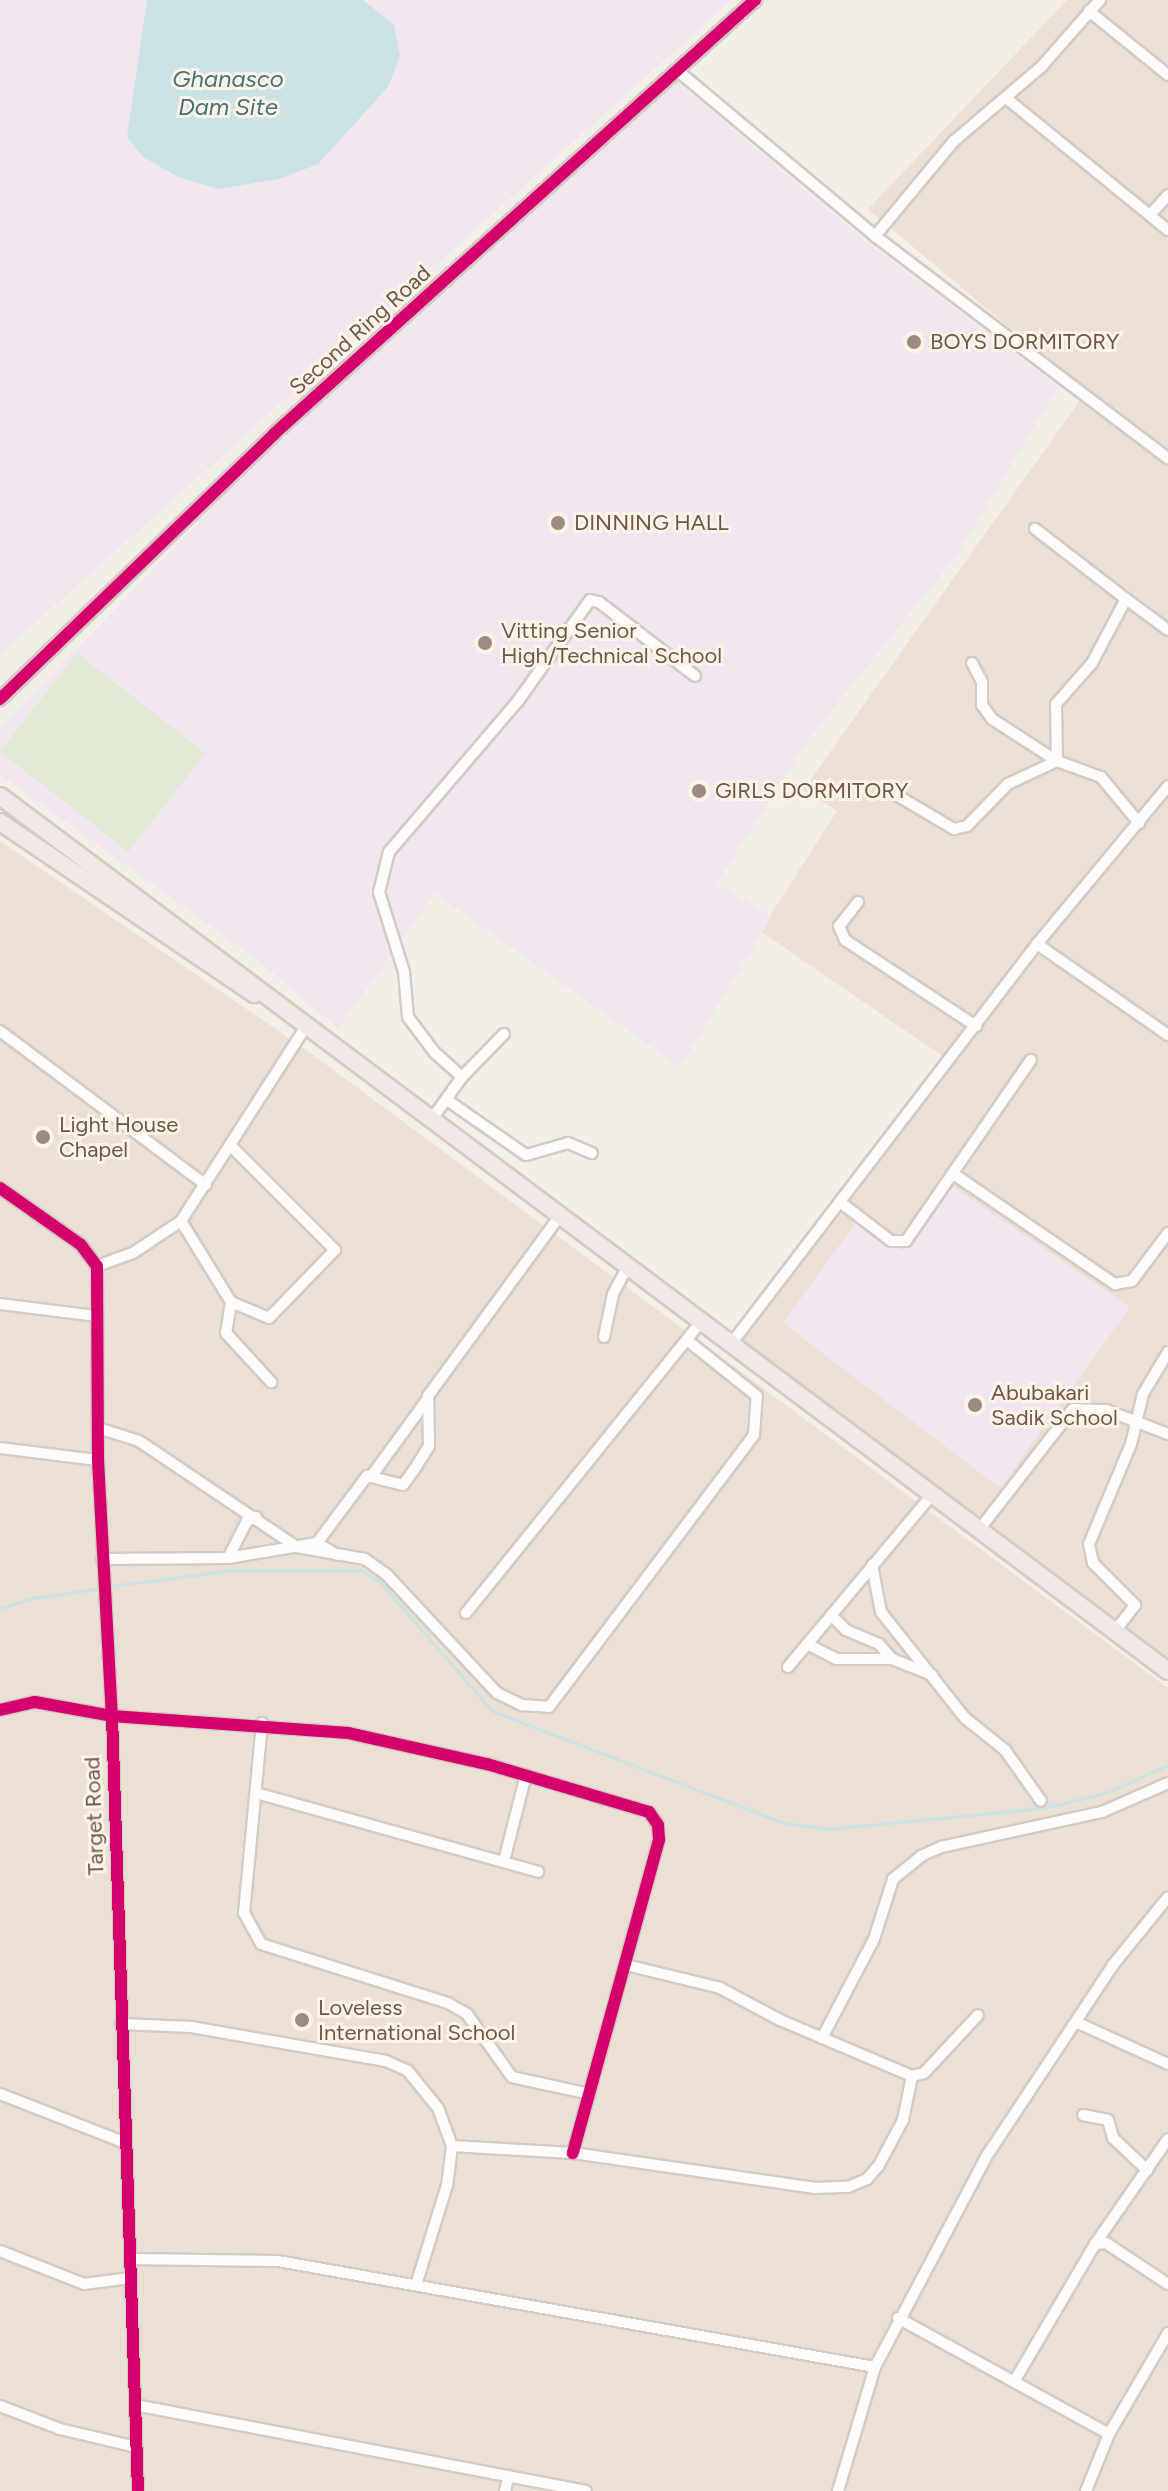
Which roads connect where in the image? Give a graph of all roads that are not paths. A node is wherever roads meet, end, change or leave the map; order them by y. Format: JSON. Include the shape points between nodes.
{"nodes":[{"id":1,"x":755,"y":0,"type":"edge"},
{"id":2,"x":1100,"y":0,"type":"edge"},
{"id":3,"x":1089,"y":11,"type":"junction"},
{"id":4,"x":678,"y":71,"type":"junction"},
{"id":5,"x":1168,"y":75,"type":"edge"},
{"id":6,"x":1006,"y":98,"type":"junction"},
{"id":7,"x":1168,"y":195,"type":"edge"},
{"id":8,"x":1150,"y":215,"type":"junction"},
{"id":9,"x":1168,"y":230,"type":"edge"},
{"id":10,"x":875,"y":236,"type":"junction"},
{"id":11,"x":1168,"y":458,"type":"edge"},
{"id":12,"x":1035,"y":529,"type":"dead end"},
{"id":13,"x":1126,"y":599,"type":"junction"},
{"id":14,"x":1168,"y":630,"type":"edge"},
{"id":15,"x":972,"y":663,"type":"dead end"},
{"id":16,"x":695,"y":676,"type":"dead end"},
{"id":17,"x":0,"y":699,"type":"edge"},
{"id":18,"x":1057,"y":761,"type":"junction"},
{"id":19,"x":1168,"y":786,"type":"edge"},
{"id":20,"x":888,"y":790,"type":"dead end"},
{"id":21,"x":0,"y":796,"type":"edge"},
{"id":22,"x":0,"y":822,"type":"edge"},
{"id":23,"x":1139,"y":823,"type":"junction"},
{"id":24,"x":858,"y":902,"type":"dead end"},
{"id":25,"x":1037,"y":944,"type":"junction"},
{"id":26,"x":276,"y":1006,"type":"junction"},
{"id":27,"x":976,"y":1026,"type":"junction"},
{"id":28,"x":305,"y":1028,"type":"junction"},
{"id":29,"x":0,"y":1031,"type":"edge"},
{"id":30,"x":504,"y":1034,"type":"dead end"},
{"id":31,"x":1168,"y":1035,"type":"edge"},
{"id":32,"x":1031,"y":1060,"type":"dead end"},
{"id":33,"x":462,"y":1077,"type":"junction"},
{"id":34,"x":447,"y":1100,"type":"junction"},
{"id":35,"x":432,"y":1119,"type":"junction"},
{"id":36,"x":230,"y":1145,"type":"junction"},
{"id":37,"x":592,"y":1153,"type":"dead end"},
{"id":38,"x":955,"y":1175,"type":"junction"},
{"id":39,"x":206,"y":1185,"type":"junction"},
{"id":40,"x":0,"y":1188,"type":"edge"},
{"id":41,"x":840,"y":1202,"type":"junction"},
{"id":42,"x":561,"y":1214,"type":"junction"},
{"id":43,"x":181,"y":1221,"type":"junction"},
{"id":44,"x":1168,"y":1233,"type":"edge"},
{"id":45,"x":97,"y":1266,"type":"junction"},
{"id":46,"x":628,"y":1266,"type":"junction"},
{"id":47,"x":231,"y":1302,"type":"junction"},
{"id":48,"x":0,"y":1304,"type":"edge"},
{"id":49,"x":96,"y":1316,"type":"junction"},
{"id":50,"x":701,"y":1322,"type":"junction"},
{"id":51,"x":604,"y":1337,"type":"dead end"},
{"id":52,"x":688,"y":1341,"type":"junction"},
{"id":53,"x":731,"y":1344,"type":"junction"},
{"id":54,"x":1168,"y":1352,"type":"edge"},
{"id":55,"x":271,"y":1382,"type":"dead end"},
{"id":56,"x":426,"y":1401,"type":"junction"},
{"id":57,"x":1137,"y":1423,"type":"junction"},
{"id":58,"x":98,"y":1428,"type":"junction"},
{"id":59,"x":1168,"y":1434,"type":"edge"},
{"id":60,"x":0,"y":1448,"type":"edge"},
{"id":61,"x":98,"y":1460,"type":"junction"},
{"id":62,"x":373,"y":1474,"type":"junction"},
{"id":63,"x":932,"y":1495,"type":"junction"},
{"id":64,"x":256,"y":1517,"type":"junction"},
{"id":65,"x":979,"y":1530,"type":"junction"},
{"id":66,"x":317,"y":1543,"type":"junction"},
{"id":67,"x":297,"y":1547,"type":"junction"},
{"id":68,"x":338,"y":1556,"type":"junction"},
{"id":69,"x":228,"y":1558,"type":"junction"},
{"id":70,"x":102,"y":1562,"type":"junction"},
{"id":71,"x":872,"y":1565,"type":"junction"},
{"id":72,"x":466,"y":1613,"type":"dead end"},
{"id":73,"x":831,"y":1615,"type":"junction"},
{"id":74,"x":1115,"y":1631,"type":"junction"},
{"id":75,"x":807,"y":1644,"type":"junction"},
{"id":76,"x":892,"y":1659,"type":"junction"},
{"id":77,"x":788,"y":1667,"type":"dead end"},
{"id":78,"x":1168,"y":1671,"type":"edge"},
{"id":79,"x":934,"y":1676,"type":"junction"},
{"id":80,"x":0,"y":1710,"type":"edge"},
{"id":81,"x":112,"y":1716,"type":"junction"},
{"id":82,"x":262,"y":1723,"type":"junction"},
{"id":83,"x":526,"y":1775,"type":"junction"},
{"id":84,"x":1168,"y":1783,"type":"edge"},
{"id":85,"x":256,"y":1793,"type":"junction"},
{"id":86,"x":1041,"y":1801,"type":"dead end"},
{"id":87,"x":504,"y":1861,"type":"junction"},
{"id":88,"x":538,"y":1872,"type":"dead end"},
{"id":89,"x":1168,"y":1897,"type":"edge"},
{"id":90,"x":626,"y":1965,"type":"junction"},
{"id":91,"x":978,"y":2015,"type":"dead end"},
{"id":92,"x":1078,"y":2023,"type":"junction"},
{"id":93,"x":121,"y":2024,"type":"junction"},
{"id":94,"x":822,"y":2038,"type":"junction"},
{"id":95,"x":1168,"y":2064,"type":"edge"},
{"id":96,"x":912,"y":2076,"type":"junction"},
{"id":97,"x":0,"y":2094,"type":"edge"},
{"id":98,"x":590,"y":2094,"type":"junction"},
{"id":99,"x":1083,"y":2115,"type":"dead end"},
{"id":100,"x":1168,"y":2139,"type":"edge"},
{"id":101,"x":123,"y":2142,"type":"junction"},
{"id":102,"x":452,"y":2146,"type":"junction"},
{"id":103,"x":573,"y":2153,"type":"junction"},
{"id":104,"x":1147,"y":2170,"type":"junction"},
{"id":105,"x":1095,"y":2244,"type":"junction"},
{"id":106,"x":0,"y":2251,"type":"edge"},
{"id":107,"x":130,"y":2259,"type":"junction"},
{"id":108,"x":131,"y":2278,"type":"junction"},
{"id":109,"x":417,"y":2282,"type":"junction"},
{"id":110,"x":1168,"y":2284,"type":"edge"},
{"id":111,"x":898,"y":2318,"type":"junction"},
{"id":112,"x":1168,"y":2333,"type":"edge"},
{"id":113,"x":875,"y":2367,"type":"junction"},
{"id":114,"x":1015,"y":2380,"type":"junction"},
{"id":115,"x":135,"y":2405,"type":"junction"},
{"id":116,"x":0,"y":2406,"type":"edge"},
{"id":117,"x":1109,"y":2434,"type":"junction"},
{"id":118,"x":137,"y":2447,"type":"junction"},
{"id":119,"x":508,"y":2479,"type":"junction"},
{"id":120,"x":138,"y":2491,"type":"edge"},
{"id":121,"x":505,"y":2491,"type":"edge"},
{"id":122,"x":586,"y":2491,"type":"edge"},
{"id":123,"x":838,"y":2491,"type":"edge"},
{"id":124,"x":1086,"y":2491,"type":"edge"}],
"edges":[{"from":1,"to":4,"type":"street","name":"Second Ring Road"},
{"from":2,"to":3,"type":"street"},
{"from":3,"to":5,"type":"street"},
{"from":3,"to":6,"type":"street"},
{"from":4,"to":10,"type":"street"},
{"from":4,"to":17,"type":"street","name":"Second Ring Road","via":[[274,434]]},
{"from":6,"to":8,"type":"street"},
{"from":6,"to":10,"type":"street","via":[[954,141]]},
{"from":7,"to":8,"type":"street"},
{"from":8,"to":9,"type":"street"},
{"from":10,"to":11,"type":"street"},
{"from":12,"to":13,"type":"street"},
{"from":13,"to":14,"type":"street"},
{"from":13,"to":18,"type":"street","via":[[1092,663],[1056,704]]},
{"from":15,"to":18,"type":"street","via":[[982,682],[982,705],[992,719]]},
{"from":16,"to":33,"type":"street","via":[[590,600],[518,701],[389,852],[379,892],[404,972],[408,1017],[435,1053]]},
{"from":18,"to":20,"type":"street","via":[[1008,784],[967,826],[954,829]]},
{"from":18,"to":23,"type":"street","via":[[1101,777]]},
{"from":19,"to":23,"type":"street"},
{"from":21,"to":26,"type":"highway"},
{"from":22,"to":26,"type":"highway","via":[[231,983]]},
{"from":23,"to":25,"type":"street"},
{"from":24,"to":27,"type":"street","via":[[839,926],[845,940]]},
{"from":25,"to":27,"type":"street"},
{"from":25,"to":31,"type":"street"},
{"from":26,"to":28,"type":"highway"},
{"from":27,"to":41,"type":"street"},
{"from":28,"to":35,"type":"highway"},
{"from":28,"to":36,"type":"street"},
{"from":29,"to":39,"type":"street"},
{"from":30,"to":33,"type":"street"},
{"from":32,"to":38,"type":"street"},
{"from":33,"to":34,"type":"street"},
{"from":34,"to":35,"type":"street"},
{"from":34,"to":37,"type":"street","via":[[526,1155],[568,1143]]},
{"from":35,"to":42,"type":"highway"},
{"from":36,"to":39,"type":"street"},
{"from":36,"to":47,"type":"street","via":[[335,1250],[277,1315],[269,1318]]},
{"from":38,"to":41,"type":"street","via":[[899,1244]]},
{"from":38,"to":44,"type":"street","via":[[1115,1284],[1132,1281]]},
{"from":39,"to":43,"type":"street"},
{"from":40,"to":45,"type":"street","via":[[81,1245]]},
{"from":41,"to":53,"type":"street"},
{"from":42,"to":46,"type":"highway"},
{"from":42,"to":56,"type":"street"},
{"from":43,"to":45,"type":"street","via":[[133,1253]]},
{"from":43,"to":47,"type":"street"},
{"from":45,"to":49,"type":"street","name":"Target Road"},
{"from":46,"to":50,"type":"highway"},
{"from":46,"to":51,"type":"street","via":[[613,1294]]},
{"from":47,"to":55,"type":"street","via":[[226,1333]]},
{"from":48,"to":49,"type":"street"},
{"from":49,"to":58,"type":"street","name":"Target Road"},
{"from":50,"to":52,"type":"street"},
{"from":50,"to":53,"type":"highway"},
{"from":52,"to":68,"type":"street","via":[[757,1396],[754,1435],[549,1707],[522,1705],[497,1693],[387,1575],[365,1559]]},
{"from":52,"to":72,"type":"street"},
{"from":53,"to":63,"type":"highway"},
{"from":54,"to":57,"type":"street","via":[[1143,1394]]},
{"from":56,"to":62,"type":"street"},
{"from":56,"to":62,"type":"street","via":[[430,1436],[419,1464],[403,1485]]},
{"from":57,"to":59,"type":"street"},
{"from":57,"to":65,"type":"street","via":[[1106,1410],[1073,1409]]},
{"from":57,"to":74,"type":"street","via":[[1089,1544],[1093,1563],[1135,1605]]},
{"from":58,"to":61,"type":"street","name":"Target Road"},
{"from":58,"to":64,"type":"street","via":[[139,1441]]},
{"from":60,"to":61,"type":"street"},
{"from":61,"to":70,"type":"street","name":"Target Road"},
{"from":62,"to":66,"type":"street","via":[[334,1514],[327,1535]]},
{"from":63,"to":65,"type":"highway"},
{"from":63,"to":71,"type":"street"},
{"from":64,"to":67,"type":"street"},
{"from":64,"to":69,"type":"street","via":[[247,1521]]},
{"from":65,"to":74,"type":"highway"},
{"from":66,"to":67,"type":"street"},
{"from":66,"to":68,"type":"street"},
{"from":67,"to":68,"type":"street"},
{"from":67,"to":69,"type":"street"},
{"from":69,"to":70,"type":"street"},
{"from":70,"to":81,"type":"street","name":"Target Road"},
{"from":71,"to":73,"type":"street"},
{"from":71,"to":79,"type":"street","via":[[881,1612]]},
{"from":73,"to":75,"type":"street"},
{"from":73,"to":76,"type":"street","via":[[846,1630],[879,1644]]},
{"from":74,"to":78,"type":"highway"},
{"from":75,"to":76,"type":"street","via":[[836,1659]]},
{"from":75,"to":77,"type":"street"},
{"from":76,"to":79,"type":"street"},
{"from":79,"to":86,"type":"street","via":[[965,1718],[1005,1750]]},
{"from":80,"to":81,"type":"street","via":[[35,1702]]},
{"from":81,"to":82,"type":"street"},
{"from":81,"to":93,"type":"street","name":"Target Road"},
{"from":82,"to":83,"type":"street","via":[[348,1733]]},
{"from":82,"to":85,"type":"street"},
{"from":83,"to":87,"type":"street"},
{"from":83,"to":90,"type":"street","via":[[631,1803],[649,1812],[658,1825],[659,1840]]},
{"from":84,"to":94,"type":"street","via":[[1102,1812],[941,1847],[921,1856],[893,1879],[874,1939]]},
{"from":85,"to":87,"type":"street"},
{"from":85,"to":98,"type":"street","via":[[244,1913],[261,1944],[448,2003],[467,2014],[512,2077]]},
{"from":87,"to":88,"type":"street"},
{"from":89,"to":92,"type":"street","via":[[1113,1965]]},
{"from":90,"to":94,"type":"street","via":[[700,1980]]},
{"from":90,"to":98,"type":"street"},
{"from":91,"to":96,"type":"street","via":[[924,2073]]},
{"from":92,"to":95,"type":"street"},
{"from":92,"to":111,"type":"street","via":[[988,2154]]},
{"from":93,"to":101,"type":"street","name":"Target Road"},
{"from":93,"to":102,"type":"street","via":[[191,2027],[386,2061],[425,2087]]},
{"from":94,"to":96,"type":"street"},
{"from":96,"to":103,"type":"street","via":[[903,2120],[879,2165],[867,2179],[848,2187],[815,2188]]},
{"from":97,"to":101,"type":"street"},
{"from":98,"to":103,"type":"street"},
{"from":99,"to":104,"type":"street","via":[[1108,2120],[1113,2138]]},
{"from":100,"to":104,"type":"street"},
{"from":101,"to":107,"type":"street","name":"Target Road"},
{"from":102,"to":103,"type":"street"},
{"from":102,"to":109,"type":"street","via":[[447,2185]]},
{"from":104,"to":105,"type":"street"},
{"from":105,"to":110,"type":"street","via":[[1106,2243]]},
{"from":105,"to":114,"type":"street"},
{"from":106,"to":108,"type":"street","via":[[84,2284]]},
{"from":107,"to":108,"type":"street","name":"Target Road"},
{"from":107,"to":109,"type":"street","via":[[278,2261]]},
{"from":108,"to":115,"type":"street","name":"Target Road"},
{"from":109,"to":113,"type":"street"},
{"from":111,"to":113,"type":"street"},
{"from":111,"to":114,"type":"street"},
{"from":112,"to":117,"type":"street"},
{"from":113,"to":123,"type":"street"},
{"from":114,"to":117,"type":"street"},
{"from":115,"to":118,"type":"street","name":"Target Road"},
{"from":115,"to":119,"type":"street"},
{"from":116,"to":118,"type":"street","via":[[60,2429]]},
{"from":117,"to":124,"type":"street"},
{"from":118,"to":120,"type":"street","name":"Target Road"},
{"from":119,"to":121,"type":"street"},
{"from":119,"to":122,"type":"street"}]}
